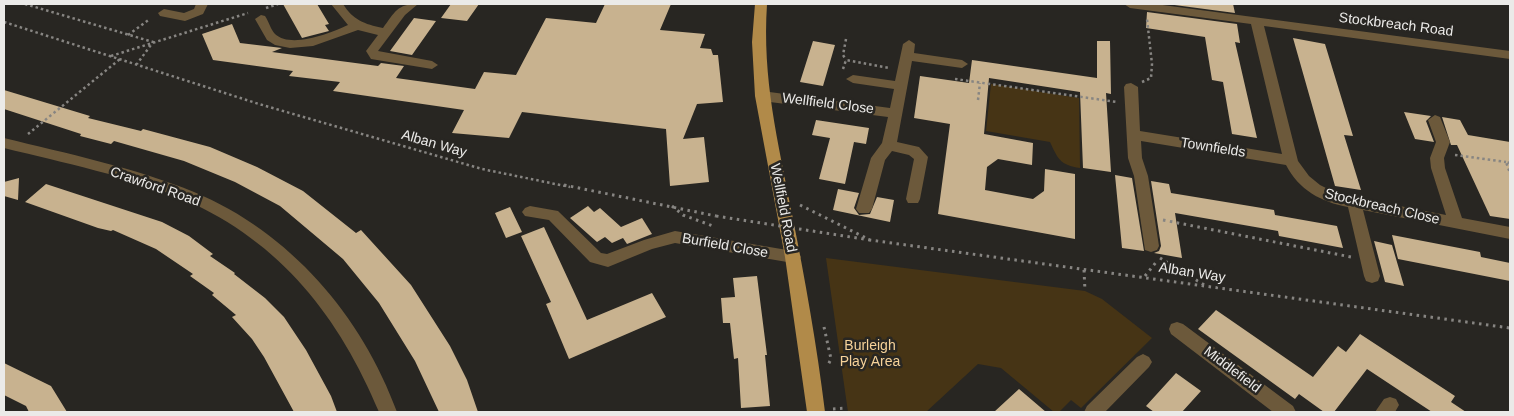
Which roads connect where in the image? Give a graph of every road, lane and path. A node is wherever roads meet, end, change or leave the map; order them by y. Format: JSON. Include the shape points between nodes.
{"nodes":[{"id":1,"x":26,"y":4,"type":"edge"},
{"id":2,"x":202,"y":4,"type":"edge"},
{"id":3,"x":278,"y":4,"type":"edge"},
{"id":4,"x":336,"y":4,"type":"edge"},
{"id":5,"x":412,"y":4,"type":"edge"},
{"id":6,"x":761,"y":4,"type":"edge"},
{"id":7,"x":1130,"y":4,"type":"edge"},
{"id":8,"x":1146,"y":6,"type":"junction"},
{"id":9,"x":164,"y":13,"type":"dead end"},
{"id":10,"x":257,"y":14,"type":"junction"},
{"id":11,"x":4,"y":22,"type":"edge"},
{"id":12,"x":1257,"y":22,"type":"junction"},
{"id":13,"x":354,"y":27,"type":"junction"},
{"id":14,"x":385,"y":32,"type":"junction"},
{"id":15,"x":846,"y":39,"type":"dead end"},
{"id":16,"x":153,"y":42,"type":"junction"},
{"id":17,"x":1510,"y":55,"type":"edge"},
{"id":18,"x":110,"y":56,"type":"junction"},
{"id":19,"x":121,"y":59,"type":"junction"},
{"id":20,"x":846,"y":60,"type":"dead end"},
{"id":21,"x":137,"y":64,"type":"junction"},
{"id":22,"x":962,"y":64,"type":"dead end"},
{"id":23,"x":432,"y":65,"type":"dead end"},
{"id":24,"x":951,"y":78,"type":"dead end"},
{"id":25,"x":853,"y":79,"type":"dead end"},
{"id":26,"x":980,"y":83,"type":"junction"},
{"id":27,"x":901,"y":86,"type":"junction"},
{"id":28,"x":1131,"y":87,"type":"joint"},
{"id":29,"x":762,"y":96,"type":"junction"},
{"id":30,"x":978,"y":100,"type":"dead end"},
{"id":31,"x":1132,"y":105,"type":"junction"},
{"id":32,"x":894,"y":113,"type":"junction"},
{"id":33,"x":1435,"y":120,"type":"dead end"},
{"id":34,"x":1134,"y":135,"type":"junction"},
{"id":35,"x":32,"y":140,"type":"dead end"},
{"id":36,"x":4,"y":144,"type":"edge"},
{"id":37,"x":889,"y":145,"type":"junction"},
{"id":38,"x":1439,"y":153,"type":"junction"},
{"id":39,"x":1291,"y":161,"type":"junction"},
{"id":40,"x":1508,"y":163,"type":"edge"},
{"id":41,"x":1510,"y":173,"type":"edge"},
{"id":42,"x":913,"y":199,"type":"dead end"},
{"id":43,"x":1354,"y":202,"type":"junction"},
{"id":44,"x":800,"y":205,"type":"dead end"},
{"id":45,"x":672,"y":206,"type":"junction"},
{"id":46,"x":864,"y":209,"type":"dead end"},
{"id":47,"x":530,"y":212,"type":"dead end"},
{"id":48,"x":1147,"y":217,"type":"junction"},
{"id":49,"x":1456,"y":223,"type":"junction"},
{"id":50,"x":718,"y":228,"type":"dead end"},
{"id":51,"x":1510,"y":233,"type":"edge"},
{"id":52,"x":870,"y":240,"type":"junction"},
{"id":53,"x":1151,"y":246,"type":"dead end"},
{"id":54,"x":793,"y":257,"type":"junction"},
{"id":55,"x":1159,"y":258,"type":"dead end"},
{"id":56,"x":1371,"y":268,"type":"joint"},
{"id":57,"x":1084,"y":270,"type":"junction"},
{"id":58,"x":1209,"y":288,"type":"junction"},
{"id":59,"x":1085,"y":290,"type":"dead end"},
{"id":60,"x":1510,"y":328,"type":"edge"},
{"id":61,"x":1177,"y":329,"type":"dead end"},
{"id":62,"x":1143,"y":362,"type":"dead end"},
{"id":63,"x":847,"y":408,"type":"dead end"},
{"id":64,"x":832,"y":409,"type":"dead end"},
{"id":65,"x":388,"y":412,"type":"edge"},
{"id":66,"x":816,"y":412,"type":"edge"},
{"id":67,"x":1093,"y":412,"type":"edge"},
{"id":68,"x":1287,"y":412,"type":"edge"}],
"edges":[{"from":1,"to":16,"type":"path"},
{"from":2,"to":9,"type":"street","via":[[199,11],[185,17]]},
{"from":3,"to":10,"type":"path"},
{"from":4,"to":13,"type":"street"},
{"from":5,"to":14,"type":"street"},
{"from":6,"to":29,"type":"main road","name":"Wellfield Road","via":[[758,42]]},
{"from":7,"to":8,"type":"street","name":"Stockbreach Road"},
{"from":8,"to":12,"type":"street","name":"Stockbreach Road"},
{"from":8,"to":28,"type":"path","via":[[1151,78]]},
{"from":10,"to":13,"type":"street","via":[[270,36],[296,43],[311,43]]},
{"from":10,"to":16,"type":"path"},
{"from":11,"to":18,"type":"path","name":"Alban Way"},
{"from":12,"to":17,"type":"street","name":"Stockbreach Road"},
{"from":12,"to":39,"type":"street","name":"Stockbreach Close"},
{"from":13,"to":14,"type":"street"},
{"from":14,"to":23,"type":"street","via":[[372,51],[375,56]]},
{"from":15,"to":20,"type":"path","via":[[843,55]]},
{"from":16,"to":18,"type":"path"},
{"from":16,"to":21,"type":"path"},
{"from":18,"to":19,"type":"path","name":"Alban Way"},
{"from":19,"to":21,"type":"path","name":"Alban Way"},
{"from":19,"to":35,"type":"path","via":[[24,137]]},
{"from":21,"to":45,"type":"path","name":"Alban Way","via":[[259,104],[482,169]]},
{"from":22,"to":27,"type":"street","name":"Wellfield Close","via":[[908,50]]},
{"from":24,"to":26,"type":"path"},
{"from":25,"to":27,"type":"street"},
{"from":26,"to":30,"type":"path"},
{"from":26,"to":31,"type":"path","via":[[992,82]]},
{"from":27,"to":32,"type":"street","name":"Wellfield Close"},
{"from":28,"to":31,"type":"street"},
{"from":29,"to":32,"type":"street","name":"Wellfield Close"},
{"from":29,"to":54,"type":"main road","name":"Wellfield Road"},
{"from":31,"to":34,"type":"street"},
{"from":32,"to":37,"type":"street","name":"Wellfield Close"},
{"from":33,"to":38,"type":"street","via":[[1444,142]]},
{"from":34,"to":39,"type":"street","name":"Townfields"},
{"from":34,"to":48,"type":"street","via":[[1135,158]]},
{"from":36,"to":65,"type":"street","name":"Crawford Road","via":[[196,198],[249,227],[313,282],[352,333]]},
{"from":37,"to":42,"type":"street","via":[[914,150],[921,157]]},
{"from":37,"to":46,"type":"street","name":"Wellfield Close","via":[[878,158]]},
{"from":38,"to":40,"type":"path"},
{"from":38,"to":49,"type":"street","via":[[1438,168]]},
{"from":39,"to":43,"type":"street","name":"Stockbreach Close","via":[[1296,172],[1313,188],[1336,199]]},
{"from":40,"to":41,"type":"path"},
{"from":43,"to":49,"type":"street","name":"Stockbreach Close"},
{"from":43,"to":56,"type":"street"},
{"from":44,"to":52,"type":"path","name":"Alban Way"},
{"from":45,"to":50,"type":"path","via":[[683,215]]},
{"from":45,"to":52,"type":"path","name":"Alban Way","bridge":true},
{"from":47,"to":54,"type":"street","name":"Burfield Close","via":[[553,215],[596,258],[608,261],[674,237]]},
{"from":48,"to":53,"type":"street"},
{"from":48,"to":56,"type":"path"},
{"from":49,"to":51,"type":"street","name":"Stockbreach Close"},
{"from":52,"to":57,"type":"path","name":"Alban Way"},
{"from":54,"to":66,"type":"main road","name":"Wellfield Road"},
{"from":55,"to":58,"type":"path"},
{"from":57,"to":58,"type":"path","name":"Alban Way","via":[[1145,276]]},
{"from":57,"to":59,"type":"path"},
{"from":58,"to":60,"type":"path","name":"Alban Way"},
{"from":61,"to":68,"type":"street","name":"Middlefield"},
{"from":62,"to":67,"type":"street"},
{"from":63,"to":64,"type":"path"}]}
